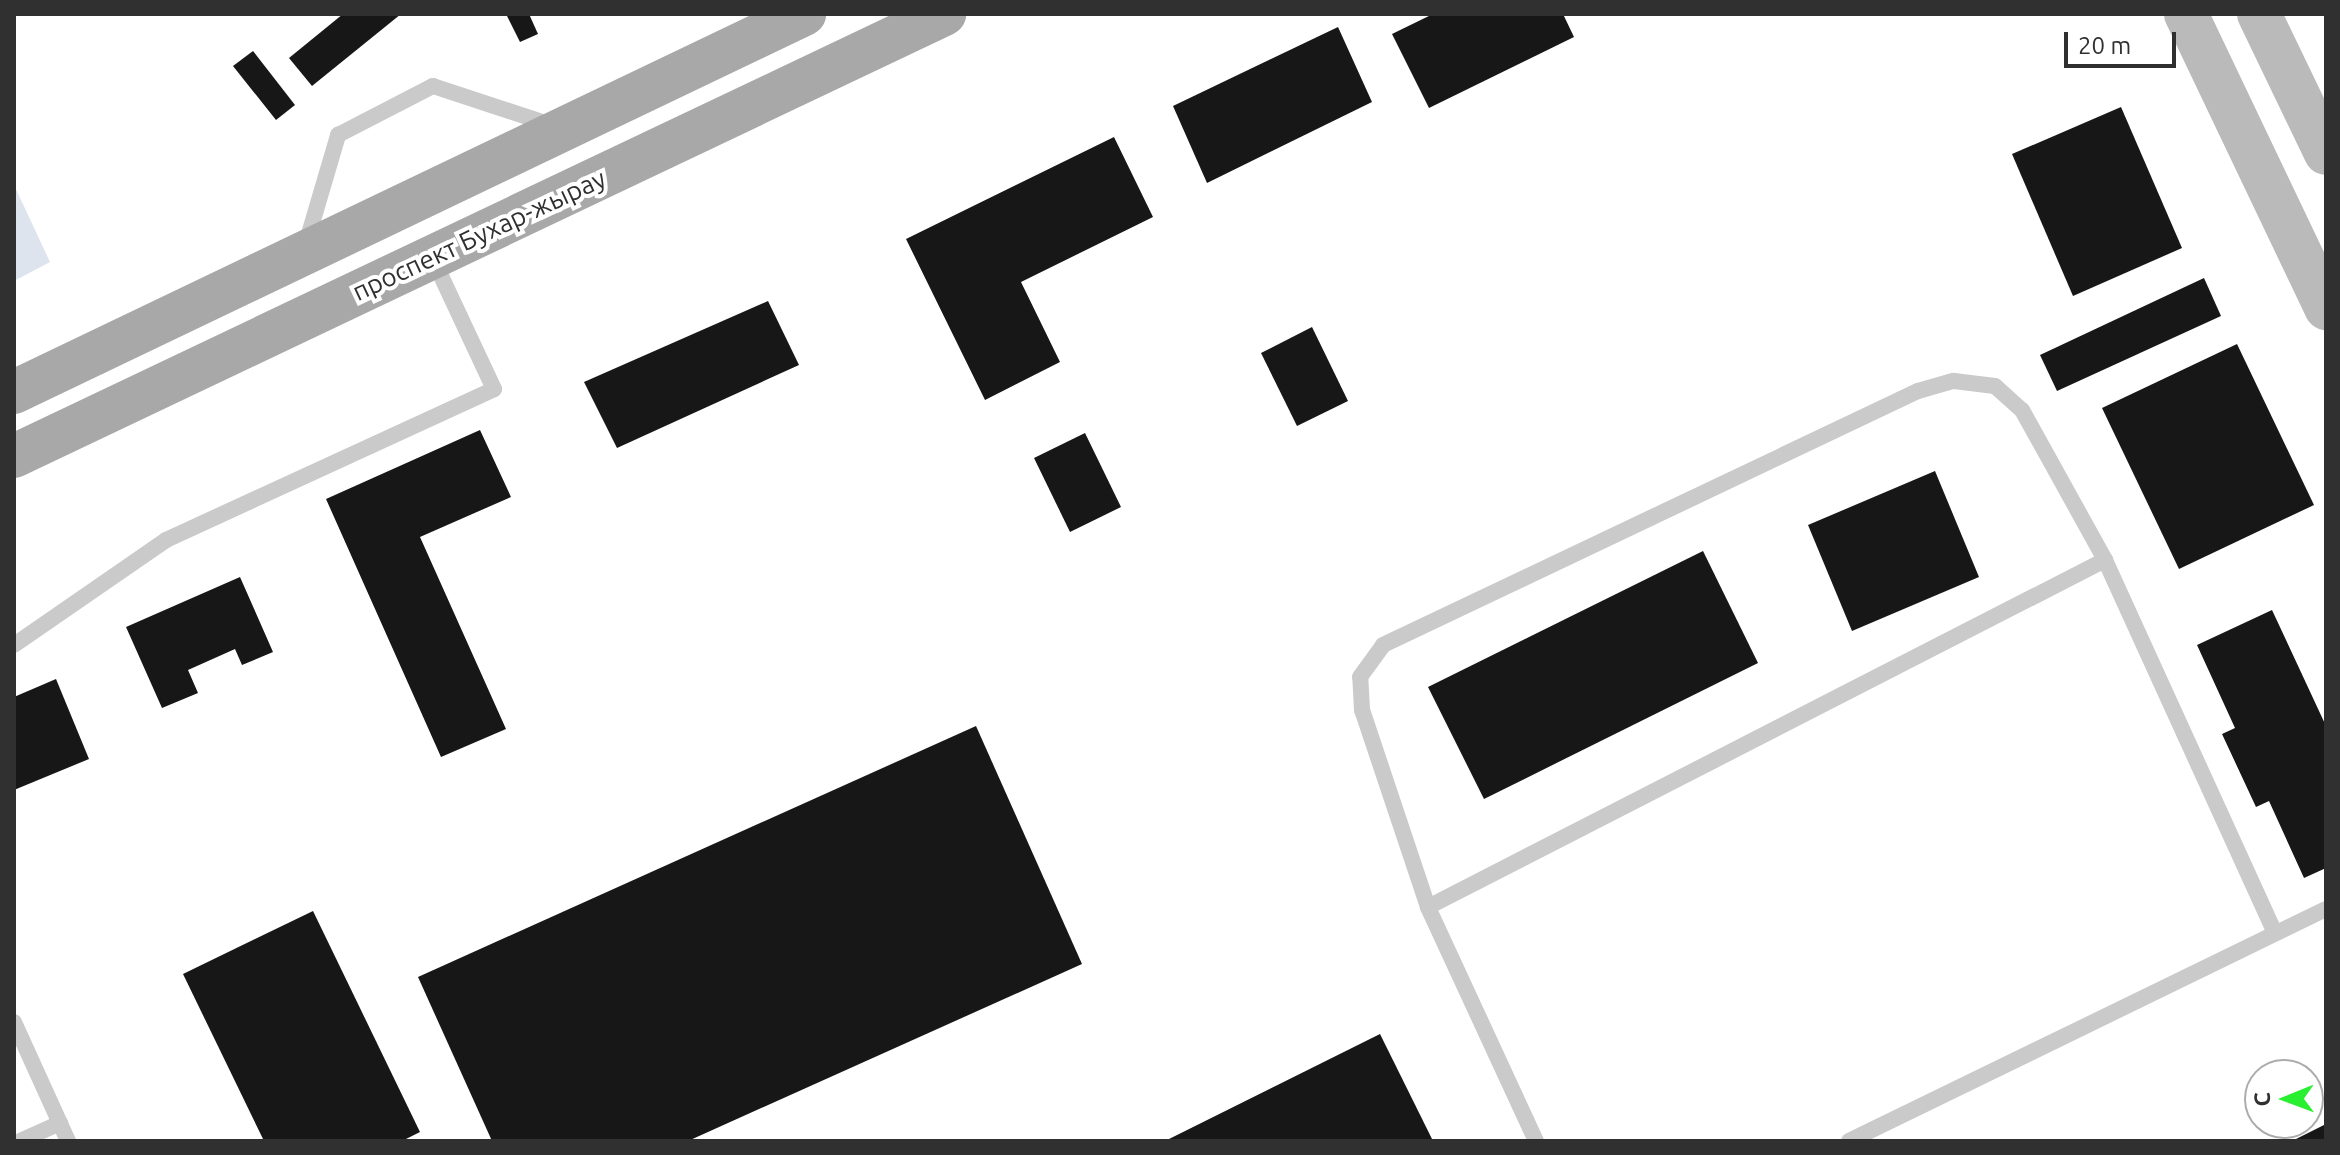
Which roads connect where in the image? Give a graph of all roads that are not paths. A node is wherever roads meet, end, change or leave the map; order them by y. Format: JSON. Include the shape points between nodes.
{"nodes":[{"id":1,"x":804,"y":14,"type":"edge"},
{"id":2,"x":944,"y":14,"type":"edge"},
{"id":3,"x":2186,"y":14,"type":"edge"},
{"id":4,"x":2259,"y":14,"type":"edge"},
{"id":5,"x":564,"y":129,"type":"junction"},
{"id":6,"x":2326,"y":153,"type":"edge"},
{"id":7,"x":408,"y":203,"type":"junction"},
{"id":8,"x":303,"y":254,"type":"junction"},
{"id":9,"x":432,"y":258,"type":"junction"},
{"id":10,"x":2326,"y":308,"type":"edge"},
{"id":11,"x":14,"y":392,"type":"edge"},
{"id":12,"x":14,"y":456,"type":"edge"},
{"id":13,"x":2105,"y":560,"type":"junction"},
{"id":14,"x":14,"y":645,"type":"edge"},
{"id":15,"x":1428,"y":907,"type":"junction"},
{"id":16,"x":2326,"y":909,"type":"edge"},
{"id":17,"x":2275,"y":933,"type":"junction"},
{"id":18,"x":14,"y":1022,"type":"edge"},
{"id":19,"x":60,"y":1123,"type":"junction"},
{"id":20,"x":20,"y":1141,"type":"edge"},
{"id":21,"x":68,"y":1141,"type":"edge"},
{"id":22,"x":1536,"y":1141,"type":"edge"},
{"id":23,"x":1849,"y":1141,"type":"edge"}],
"edges":[{"from":1,"to":5,"type":"main road"},
{"from":2,"to":9,"type":"main road","name":"проспект Бухар-жырау"},
{"from":3,"to":10,"type":"street"},
{"from":4,"to":6,"type":"street"},
{"from":5,"to":7,"type":"main road"},
{"from":5,"to":8,"type":"lane","via":[[433,86],[338,135]]},
{"from":7,"to":8,"type":"main road"},
{"from":7,"to":9,"type":"main road"},
{"from":8,"to":11,"type":"main road"},
{"from":9,"to":12,"type":"main road","name":"проспект Бухар-жырау"},
{"from":9,"to":14,"type":"lane","via":[[494,389],[166,540]]},
{"from":13,"to":15,"type":"lane"},
{"from":13,"to":15,"type":"lane","via":[[2022,410],[1995,386],[1954,381],[1918,391],[1383,645],[1360,677],[1362,710]]},
{"from":13,"to":17,"type":"lane"},
{"from":15,"to":22,"type":"lane"},
{"from":16,"to":17,"type":"lane"},
{"from":17,"to":23,"type":"lane"},
{"from":18,"to":19,"type":"lane"},
{"from":19,"to":20,"type":"lane"},
{"from":19,"to":21,"type":"lane"}]}
